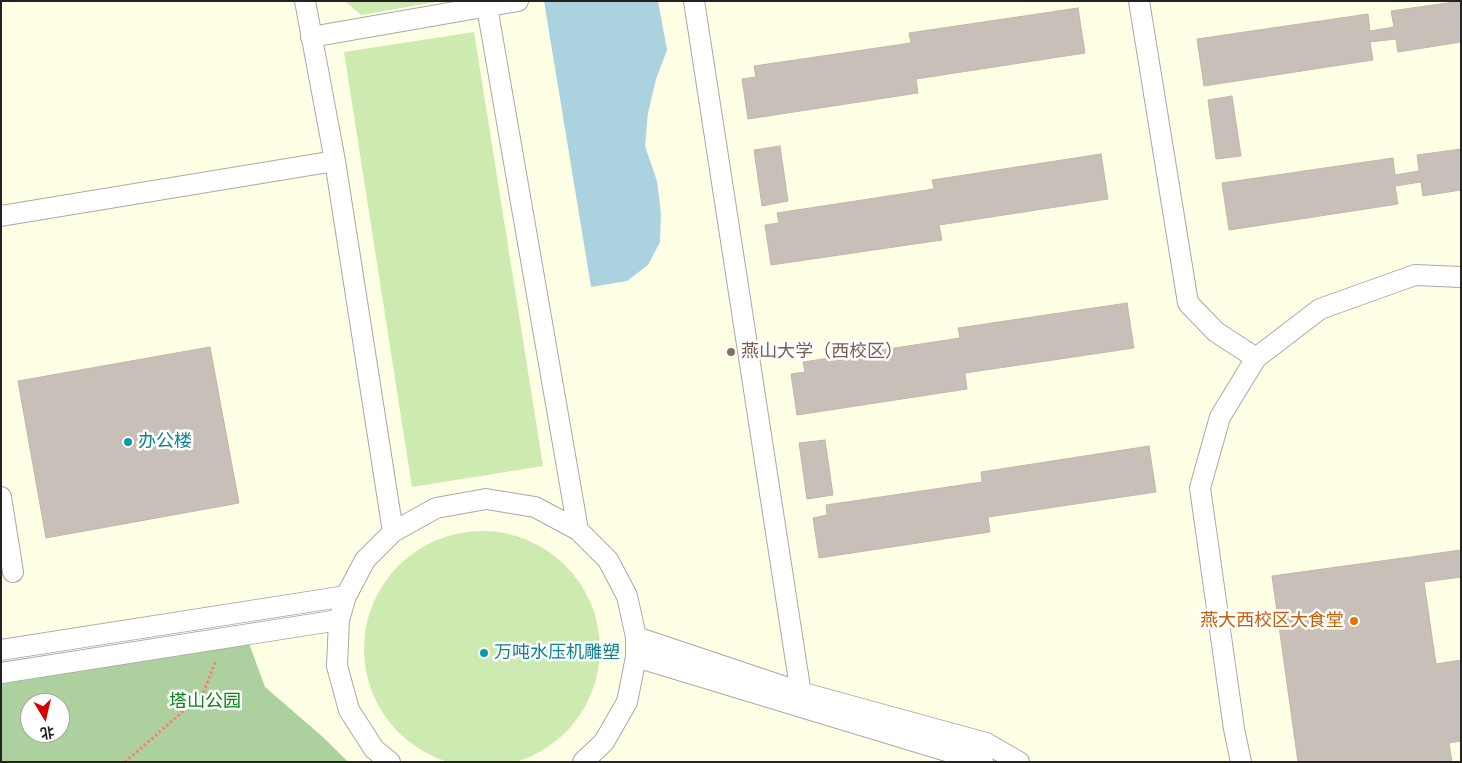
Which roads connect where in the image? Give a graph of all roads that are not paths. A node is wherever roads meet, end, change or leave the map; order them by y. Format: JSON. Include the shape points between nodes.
{"nodes":[{"id":1,"x":306,"y":1,"type":"edge"},
{"id":2,"x":518,"y":1,"type":"edge"},
{"id":3,"x":694,"y":1,"type":"edge"},
{"id":4,"x":1139,"y":1,"type":"edge"},
{"id":5,"x":487,"y":4,"type":"edge"},
{"id":6,"x":311,"y":37,"type":"junction"},
{"id":7,"x":335,"y":161,"type":"junction"},
{"id":8,"x":1,"y":216,"type":"edge"},
{"id":9,"x":1461,"y":276,"type":"edge"},
{"id":10,"x":1256,"y":358,"type":"junction"},
{"id":11,"x":1,"y":497,"type":"edge"},
{"id":12,"x":578,"y":530,"type":"junction"},
{"id":13,"x":393,"y":532,"type":"junction"},
{"id":14,"x":13,"y":572,"type":"dead end"},
{"id":15,"x":346,"y":596,"type":"junction"},
{"id":16,"x":339,"y":620,"type":"junction"},
{"id":17,"x":636,"y":637,"type":"junction"},
{"id":18,"x":1,"y":650,"type":"edge"},
{"id":19,"x":636,"y":658,"type":"junction"},
{"id":20,"x":1,"y":673,"type":"edge"},
{"id":21,"x":802,"y":699,"type":"junction"},
{"id":22,"x":604,"y":742,"type":"junction"},
{"id":23,"x":390,"y":762,"type":"edge"},
{"id":24,"x":583,"y":762,"type":"edge"},
{"id":25,"x":599,"y":762,"type":"edge"},
{"id":26,"x":983,"y":762,"type":"edge"},
{"id":27,"x":1019,"y":762,"type":"edge"},
{"id":28,"x":1241,"y":762,"type":"edge"}],
"edges":[{"from":1,"to":6,"type":"street"},
{"from":2,"to":5,"type":"street"},
{"from":3,"to":21,"type":"street"},
{"from":4,"to":10,"type":"street","via":[[1188,303],[1216,332]]},
{"from":5,"to":6,"type":"street"},
{"from":5,"to":12,"type":"street"},
{"from":6,"to":7,"type":"street"},
{"from":7,"to":8,"type":"street"},
{"from":7,"to":13,"type":"street"},
{"from":9,"to":10,"type":"street","via":[[1415,275],[1320,309]]},
{"from":10,"to":28,"type":"street","via":[[1220,417],[1200,488]]},
{"from":11,"to":14,"type":"street"},
{"from":12,"to":13,"type":"street","via":[[535,507],[486,499],[436,508]]},
{"from":12,"to":17,"type":"street","via":[[612,567],[627,596]]},
{"from":13,"to":15,"type":"street","via":[[365,560]]},
{"from":15,"to":16,"type":"street"},
{"from":15,"to":18,"type":"street"},
{"from":16,"to":20,"type":"street"},
{"from":16,"to":23,"type":"street","via":[[337,666],[349,710],[374,748]]},
{"from":17,"to":19,"type":"street"},
{"from":17,"to":21,"type":"street"},
{"from":19,"to":21,"type":"street"},
{"from":19,"to":22,"type":"street","via":[[627,702]]},
{"from":21,"to":26,"type":"street"},
{"from":21,"to":27,"type":"street","via":[[986,743]]},
{"from":22,"to":24,"type":"street"},
{"from":22,"to":25,"type":"street"}]}
